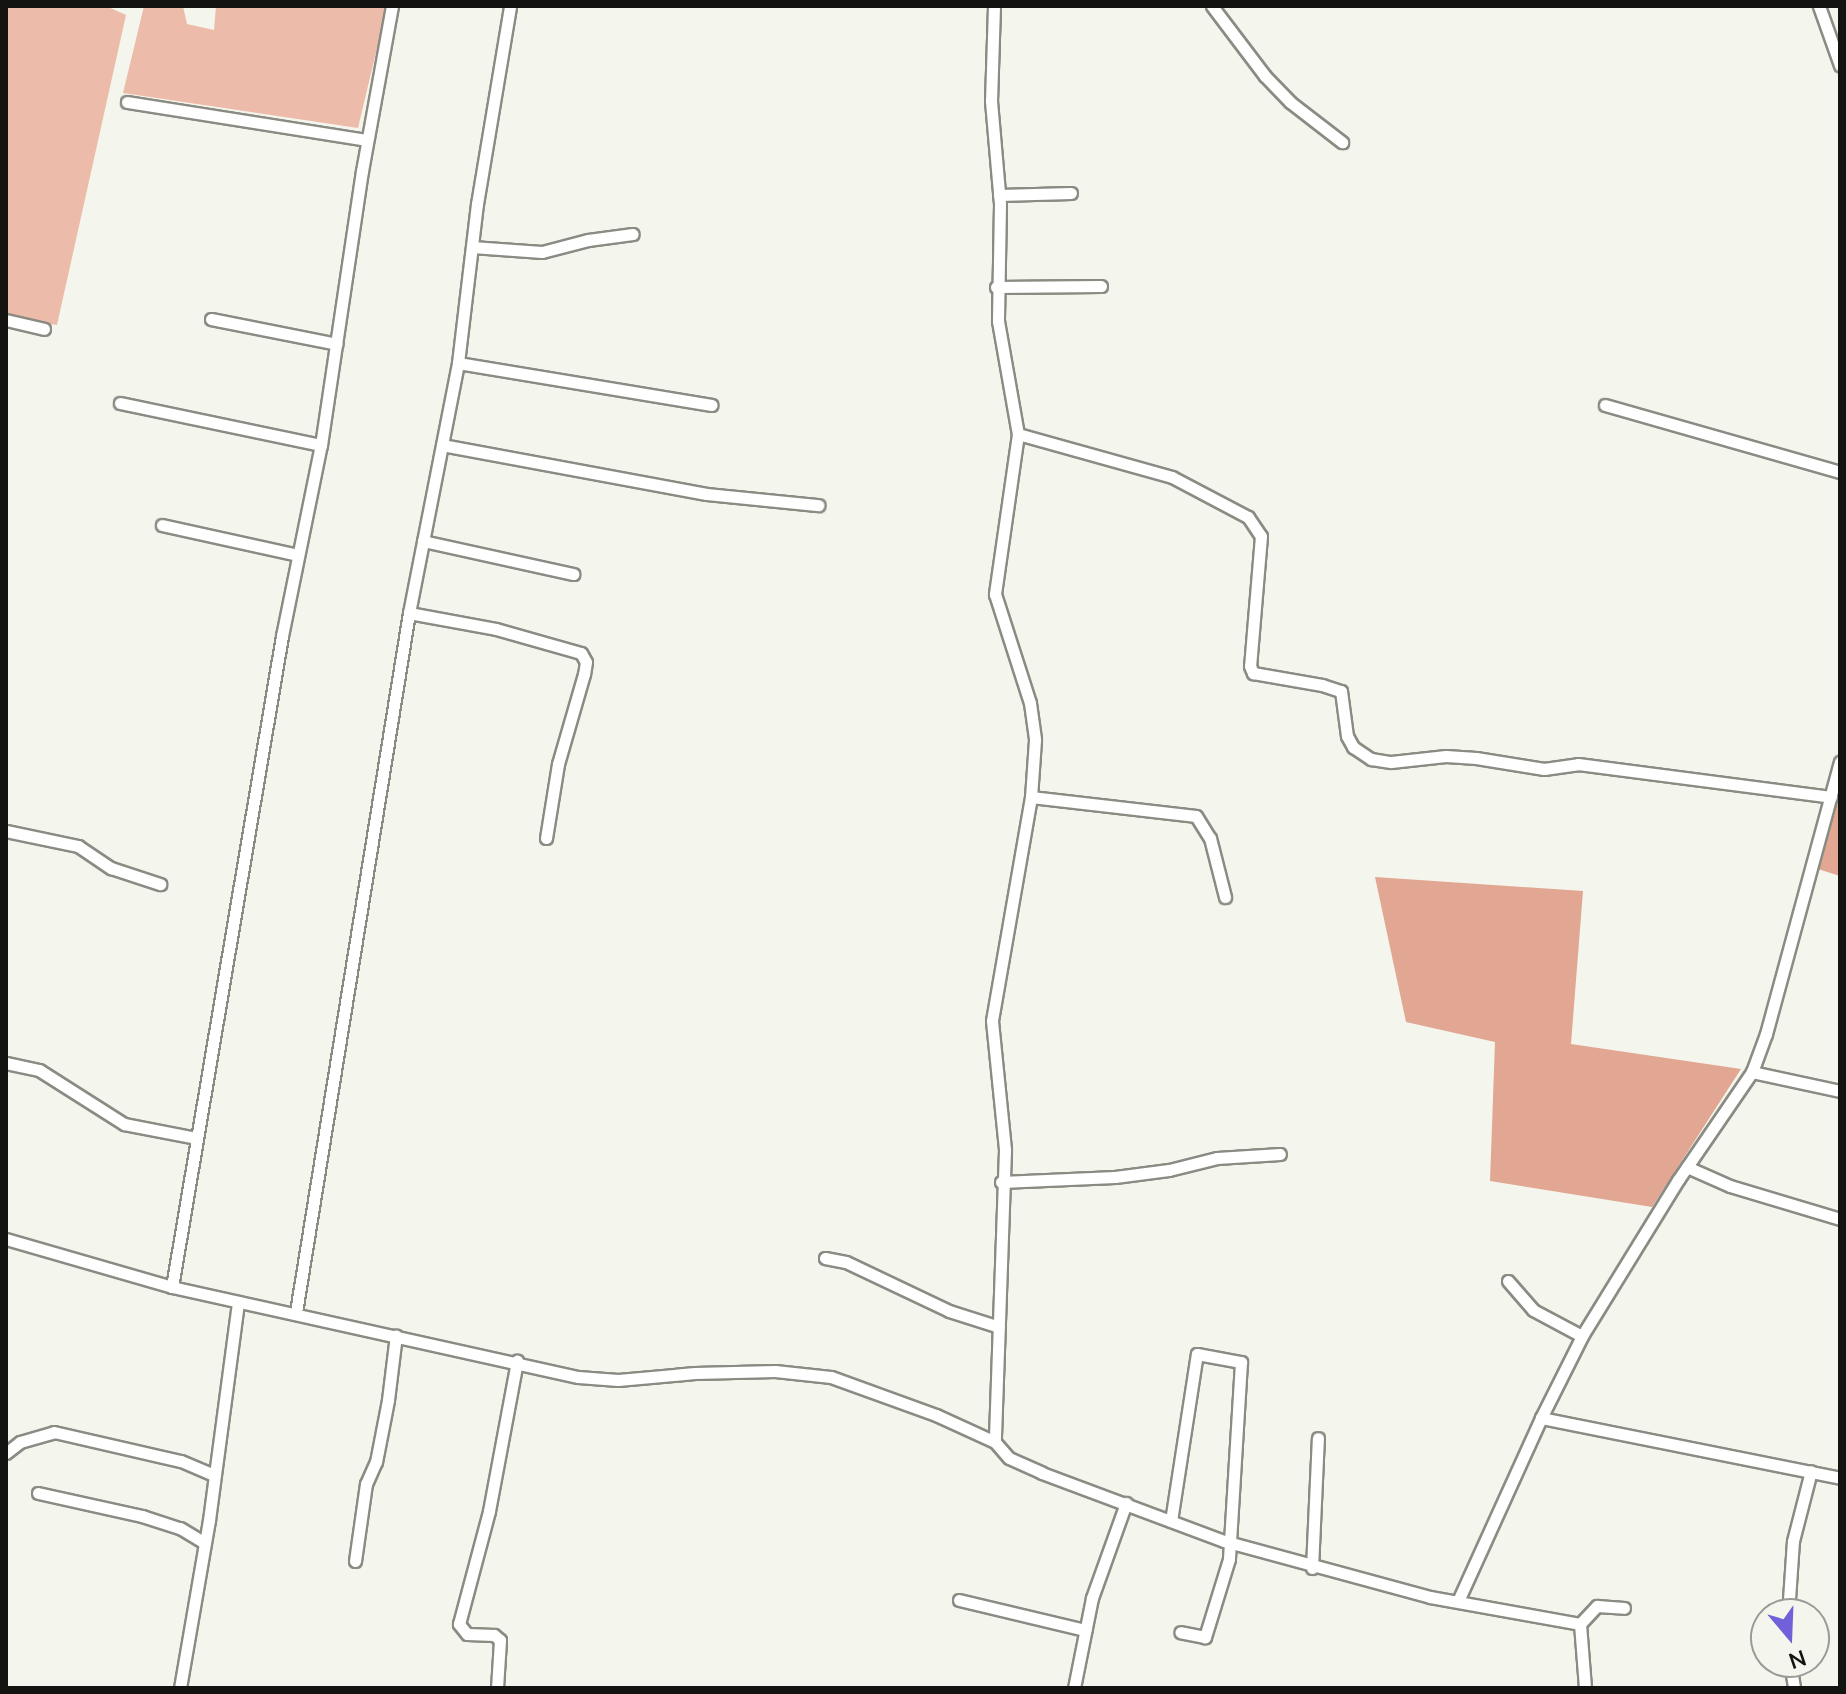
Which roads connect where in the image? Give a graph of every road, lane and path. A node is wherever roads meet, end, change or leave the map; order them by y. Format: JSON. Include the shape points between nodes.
{"nodes":[{"id":1,"x":392,"y":6,"type":"edge"},
{"id":2,"x":510,"y":6,"type":"edge"},
{"id":3,"x":994,"y":6,"type":"edge"},
{"id":4,"x":1212,"y":6,"type":"edge"},
{"id":5,"x":1819,"y":6,"type":"edge"},
{"id":6,"x":1840,"y":65,"type":"edge"},
{"id":7,"x":127,"y":102,"type":"dead end"},
{"id":8,"x":367,"y":140,"type":"junction"},
{"id":9,"x":1342,"y":142,"type":"dead end"},
{"id":10,"x":1071,"y":193,"type":"dead end"},
{"id":11,"x":999,"y":195,"type":"junction"},
{"id":12,"x":633,"y":234,"type":"dead end"},
{"id":13,"x":472,"y":247,"type":"junction"},
{"id":14,"x":1101,"y":286,"type":"dead end"},
{"id":15,"x":996,"y":287,"type":"junction"},
{"id":16,"x":211,"y":319,"type":"dead end"},
{"id":17,"x":6,"y":320,"type":"edge"},
{"id":18,"x":44,"y":329,"type":"dead end"},
{"id":19,"x":337,"y":344,"type":"junction"},
{"id":20,"x":458,"y":363,"type":"junction"},
{"id":21,"x":120,"y":403,"type":"dead end"},
{"id":22,"x":712,"y":405,"type":"dead end"},
{"id":23,"x":1605,"y":405,"type":"dead end"},
{"id":24,"x":1018,"y":434,"type":"junction"},
{"id":25,"x":321,"y":445,"type":"junction"},
{"id":26,"x":442,"y":445,"type":"junction"},
{"id":27,"x":1840,"y":472,"type":"edge"},
{"id":28,"x":818,"y":505,"type":"dead end"},
{"id":29,"x":162,"y":525,"type":"dead end"},
{"id":30,"x":423,"y":541,"type":"junction"},
{"id":31,"x":298,"y":555,"type":"junction"},
{"id":32,"x":573,"y":574,"type":"dead end"},
{"id":33,"x":409,"y":613,"type":"junction"},
{"id":34,"x":1840,"y":762,"type":"edge"},
{"id":35,"x":1031,"y":797,"type":"junction"},
{"id":36,"x":1831,"y":797,"type":"junction"},
{"id":37,"x":6,"y":831,"type":"edge"},
{"id":38,"x":546,"y":838,"type":"dead end"},
{"id":39,"x":160,"y":884,"type":"dead end"},
{"id":40,"x":1225,"y":897,"type":"dead end"},
{"id":41,"x":6,"y":1063,"type":"edge"},
{"id":42,"x":1752,"y":1072,"type":"junction"},
{"id":43,"x":1840,"y":1091,"type":"edge"},
{"id":44,"x":196,"y":1138,"type":"junction"},
{"id":45,"x":1280,"y":1154,"type":"dead end"},
{"id":46,"x":1687,"y":1167,"type":"junction"},
{"id":47,"x":1001,"y":1182,"type":"junction"},
{"id":48,"x":1840,"y":1219,"type":"edge"},
{"id":49,"x":6,"y":1239,"type":"edge"},
{"id":50,"x":825,"y":1258,"type":"dead end"},
{"id":51,"x":1508,"y":1281,"type":"dead end"},
{"id":52,"x":172,"y":1287,"type":"junction"},
{"id":53,"x":238,"y":1302,"type":"junction"},
{"id":54,"x":296,"y":1312,"type":"junction"},
{"id":55,"x":999,"y":1327,"type":"junction"},
{"id":56,"x":396,"y":1335,"type":"junction"},
{"id":57,"x":1582,"y":1336,"type":"junction"},
{"id":58,"x":517,"y":1361,"type":"junction"},
{"id":59,"x":1541,"y":1418,"type":"junction"},
{"id":60,"x":1318,"y":1438,"type":"dead end"},
{"id":61,"x":995,"y":1442,"type":"junction"},
{"id":62,"x":6,"y":1453,"type":"edge"},
{"id":63,"x":1811,"y":1471,"type":"junction"},
{"id":64,"x":214,"y":1475,"type":"junction"},
{"id":65,"x":1840,"y":1478,"type":"edge"},
{"id":66,"x":38,"y":1493,"type":"dead end"},
{"id":67,"x":1126,"y":1503,"type":"junction"},
{"id":68,"x":1171,"y":1521,"type":"junction"},
{"id":69,"x":205,"y":1543,"type":"junction"},
{"id":70,"x":1232,"y":1544,"type":"junction"},
{"id":71,"x":355,"y":1561,"type":"dead end"},
{"id":72,"x":1312,"y":1568,"type":"junction"},
{"id":73,"x":1789,"y":1598,"type":"edge"},
{"id":74,"x":959,"y":1600,"type":"dead end"},
{"id":75,"x":1458,"y":1601,"type":"junction"},
{"id":76,"x":1624,"y":1608,"type":"dead end"},
{"id":77,"x":1580,"y":1624,"type":"junction"},
{"id":78,"x":1085,"y":1630,"type":"junction"},
{"id":79,"x":1180,"y":1632,"type":"dead end"},
{"id":80,"x":180,"y":1688,"type":"edge"},
{"id":81,"x":497,"y":1688,"type":"edge"},
{"id":82,"x":1074,"y":1688,"type":"edge"},
{"id":83,"x":1585,"y":1688,"type":"edge"}],
"edges":[{"from":1,"to":8,"type":"street"},
{"from":2,"to":13,"type":"street"},
{"from":3,"to":11,"type":"street","via":[[991,101]]},
{"from":4,"to":9,"type":"street","via":[[1265,76]]},
{"from":5,"to":6,"type":"street"},
{"from":7,"to":8,"type":"street"},
{"from":8,"to":19,"type":"street"},
{"from":10,"to":11,"type":"street"},
{"from":11,"to":15,"type":"street"},
{"from":12,"to":13,"type":"street","via":[[542,252]]},
{"from":13,"to":20,"type":"street"},
{"from":14,"to":15,"type":"street"},
{"from":15,"to":24,"type":"street"},
{"from":16,"to":19,"type":"street"},
{"from":17,"to":18,"type":"street"},
{"from":19,"to":25,"type":"street"},
{"from":20,"to":22,"type":"street"},
{"from":20,"to":26,"type":"street"},
{"from":21,"to":25,"type":"street"},
{"from":23,"to":27,"type":"street"},
{"from":24,"to":35,"type":"street","via":[[995,594],[1030,703],[1035,740]]},
{"from":24,"to":36,"type":"street","via":[[1172,477],[1248,517],[1261,536],[1253,673],[1341,691],[1347,736],[1371,759],[1446,756],[1544,769],[1578,764]]},
{"from":25,"to":31,"type":"street"},
{"from":26,"to":28,"type":"street","via":[[707,494]]},
{"from":26,"to":30,"type":"street"},
{"from":29,"to":31,"type":"street"},
{"from":30,"to":32,"type":"street"},
{"from":30,"to":33,"type":"street"},
{"from":31,"to":44,"type":"street"},
{"from":33,"to":38,"type":"street","via":[[496,629],[581,653],[584,674],[558,764]]},
{"from":33,"to":54,"type":"street"},
{"from":34,"to":36,"type":"street"},
{"from":35,"to":40,"type":"street","via":[[1196,816],[1210,838]]},
{"from":35,"to":47,"type":"street","via":[[992,1021],[1005,1150]]},
{"from":36,"to":42,"type":"street"},
{"from":37,"to":39,"type":"street","via":[[78,846],[111,868]]},
{"from":41,"to":44,"type":"street","via":[[39,1070],[124,1124]]},
{"from":42,"to":43,"type":"street"},
{"from":42,"to":46,"type":"street"},
{"from":44,"to":52,"type":"street"},
{"from":45,"to":47,"type":"street","via":[[1217,1158],[1115,1177]]},
{"from":46,"to":48,"type":"street","via":[[1730,1186]]},
{"from":46,"to":57,"type":"street"},
{"from":47,"to":55,"type":"street"},
{"from":49,"to":52,"type":"street"},
{"from":50,"to":55,"type":"street","via":[[846,1262],[949,1311]]},
{"from":51,"to":57,"type":"street","via":[[1533,1310]]},
{"from":52,"to":53,"type":"street"},
{"from":53,"to":54,"type":"street"},
{"from":53,"to":64,"type":"street"},
{"from":54,"to":56,"type":"street"},
{"from":55,"to":61,"type":"street"},
{"from":56,"to":58,"type":"street"},
{"from":56,"to":71,"type":"street"},
{"from":57,"to":59,"type":"street"},
{"from":58,"to":61,"type":"street","via":[[578,1377],[618,1380],[695,1373],[801,1372],[831,1377]]},
{"from":58,"to":81,"type":"street","via":[[489,1511],[459,1624],[467,1634],[500,1640]]},
{"from":59,"to":63,"type":"street"},
{"from":59,"to":75,"type":"street"},
{"from":60,"to":72,"type":"street"},
{"from":61,"to":67,"type":"street","via":[[1009,1458]]},
{"from":62,"to":64,"type":"street","via":[[20,1442],[54,1432],[181,1461]]},
{"from":63,"to":65,"type":"street"},
{"from":63,"to":73,"type":"street","via":[[1793,1541]]},
{"from":64,"to":69,"type":"street"},
{"from":66,"to":69,"type":"street","via":[[142,1516]]},
{"from":67,"to":68,"type":"street"},
{"from":67,"to":78,"type":"street"},
{"from":68,"to":70,"type":"street"},
{"from":68,"to":70,"type":"street","via":[[1197,1354],[1241,1362]]},
{"from":69,"to":80,"type":"street"},
{"from":70,"to":72,"type":"street"},
{"from":70,"to":79,"type":"street","via":[[1205,1637]]},
{"from":72,"to":75,"type":"street"},
{"from":74,"to":78,"type":"street"},
{"from":75,"to":77,"type":"street"},
{"from":76,"to":77,"type":"street","via":[[1597,1606]]},
{"from":77,"to":83,"type":"street"},
{"from":78,"to":82,"type":"street"}]}
